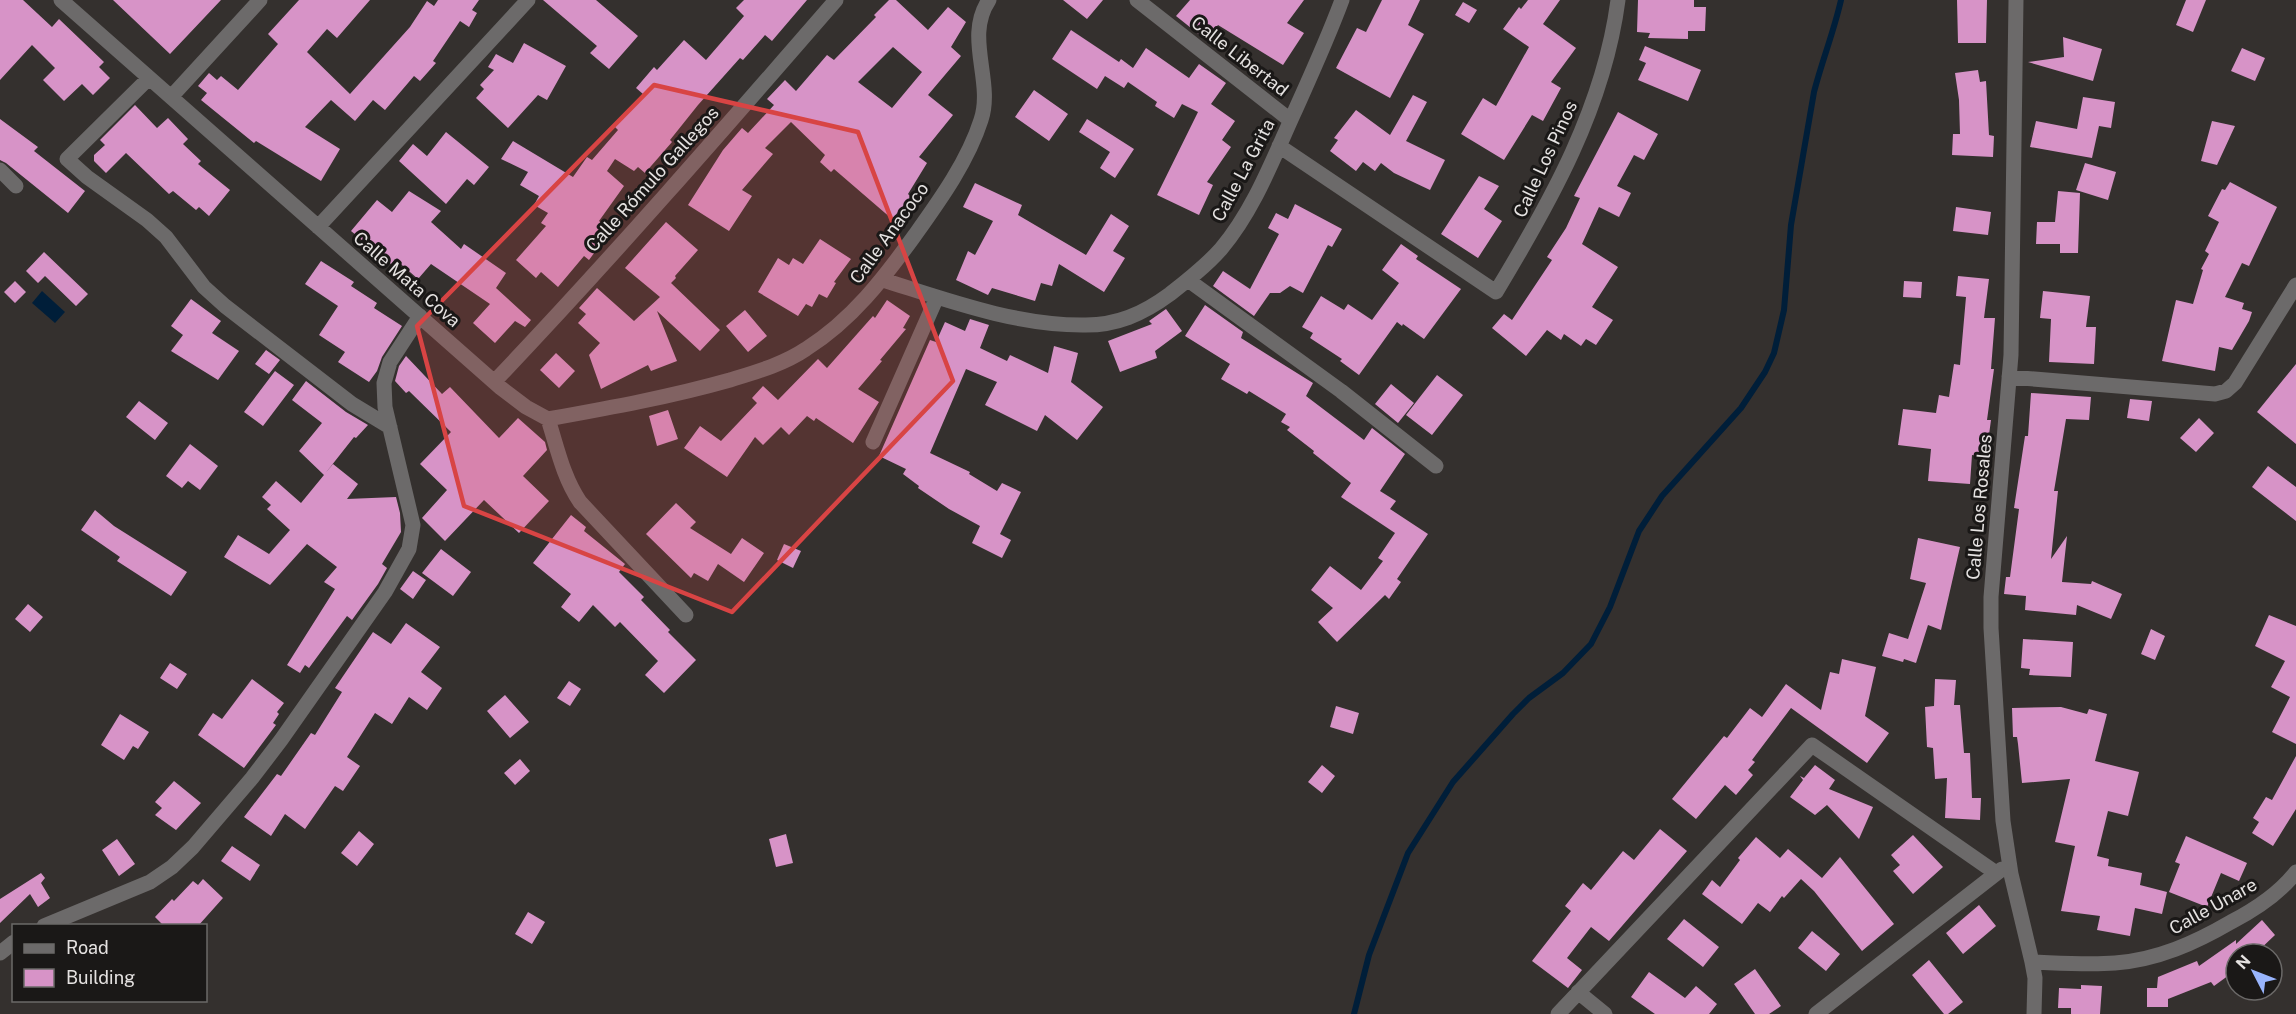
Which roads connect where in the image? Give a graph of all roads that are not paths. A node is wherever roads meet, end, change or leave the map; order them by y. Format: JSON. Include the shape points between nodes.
{"nodes":[{"id":1,"x":61,"y":0,"type":"edge"},
{"id":2,"x":260,"y":0,"type":"edge"},
{"id":3,"x":528,"y":0,"type":"edge"},
{"id":4,"x":836,"y":0,"type":"edge"},
{"id":5,"x":989,"y":0,"type":"edge"},
{"id":6,"x":1137,"y":0,"type":"edge"},
{"id":7,"x":1342,"y":0,"type":"edge"},
{"id":8,"x":1618,"y":0,"type":"edge"},
{"id":9,"x":2016,"y":0,"type":"edge"},
{"id":10,"x":149,"y":78,"type":"junction"},
{"id":11,"x":171,"y":97,"type":"junction"},
{"id":12,"x":1290,"y":120,"type":"junction"},
{"id":13,"x":1279,"y":146,"type":"junction"},
{"id":14,"x":0,"y":170,"type":"edge"},
{"id":15,"x":16,"y":186,"type":"dead end"},
{"id":16,"x":318,"y":227,"type":"junction"},
{"id":17,"x":883,"y":280,"type":"junction"},
{"id":18,"x":1188,"y":280,"type":"junction"},
{"id":19,"x":2296,"y":285,"type":"edge"},
{"id":20,"x":937,"y":297,"type":"junction"},
{"id":21,"x":420,"y":316,"type":"junction"},
{"id":22,"x":2009,"y":377,"type":"junction"},
{"id":23,"x":494,"y":382,"type":"junction"},
{"id":24,"x":548,"y":419,"type":"junction"},
{"id":25,"x":390,"y":427,"type":"junction"},
{"id":26,"x":873,"y":442,"type":"dead end"},
{"id":27,"x":1436,"y":466,"type":"dead end"},
{"id":28,"x":686,"y":615,"type":"dead end"},
{"id":29,"x":2009,"y":864,"type":"junction"},
{"id":30,"x":2296,"y":872,"type":"edge"},
{"id":31,"x":1996,"y":873,"type":"junction"},
{"id":32,"x":50,"y":924,"type":"edge"},
{"id":33,"x":12,"y":944,"type":"edge"},
{"id":34,"x":0,"y":953,"type":"edge"},
{"id":35,"x":2032,"y":962,"type":"junction"},
{"id":36,"x":1578,"y":992,"type":"junction"},
{"id":37,"x":1558,"y":1014,"type":"edge"},
{"id":38,"x":1605,"y":1014,"type":"edge"},
{"id":39,"x":1816,"y":1014,"type":"edge"},
{"id":40,"x":2034,"y":1014,"type":"edge"}],
"edges":[{"from":1,"to":10,"type":"street","name":"Calle Mata Cova"},
{"from":2,"to":11,"type":"street"},
{"from":3,"to":16,"type":"street"},
{"from":4,"to":23,"type":"street","name":"Calle Rómulo Gallegos"},
{"from":5,"to":17,"type":"street","name":"Calle Anacoco","via":[[982,15],[978,45],[985,84],[982,119],[957,171]]},
{"from":6,"to":12,"type":"street","name":"Calle Libertad"},
{"from":7,"to":12,"type":"street","name":"Calle La Grita"},
{"from":8,"to":13,"type":"street","name":"Calle Los Pinos","via":[[1607,56],[1588,119],[1496,292]]},
{"from":9,"to":22,"type":"street","name":"Calle Los Rosales"},
{"from":10,"to":11,"type":"street","name":"Calle Mata Cova"},
{"from":10,"to":25,"type":"street","via":[[67,159],[166,237],[204,287],[225,306],[352,404]]},
{"from":11,"to":16,"type":"street","name":"Calle Mata Cova"},
{"from":12,"to":13,"type":"street","name":"Calle La Grita"},
{"from":13,"to":18,"type":"street","name":"Calle La Grita","via":[[1238,224],[1210,261]]},
{"from":14,"to":15,"type":"street"},
{"from":16,"to":21,"type":"street","name":"Calle Mata Cova"},
{"from":17,"to":20,"type":"street","name":"Calle La Grita"},
{"from":17,"to":24,"type":"street","name":"Calle Anacoco","via":[[828,333],[776,364],[700,388]]},
{"from":18,"to":20,"type":"street","name":"Calle La Grita","via":[[1141,314],[1084,326],[1028,320]]},
{"from":18,"to":27,"type":"street"},
{"from":19,"to":22,"type":"street","via":[[2235,383],[2226,391],[2184,393]]},
{"from":20,"to":26,"type":"street"},
{"from":21,"to":23,"type":"street","name":"Calle Mata Cova"},
{"from":21,"to":25,"type":"street","via":[[386,372],[383,393]]},
{"from":22,"to":29,"type":"street","name":"Calle Los Rosales","via":[[1991,628]]},
{"from":23,"to":24,"type":"street","name":"Calle Mata Cova"},
{"from":24,"to":28,"type":"street","via":[[565,475],[580,502]]},
{"from":25,"to":32,"type":"street","via":[[413,525],[409,549],[385,592],[281,740],[193,847],[150,882]]},
{"from":29,"to":31,"type":"street"},
{"from":29,"to":35,"type":"street","name":"Calle Los Rosales"},
{"from":30,"to":35,"type":"street","name":"Calle Unare","via":[[2267,900],[2203,938],[2173,950],[2116,963]]},
{"from":31,"to":36,"type":"street","via":[[1812,745]]},
{"from":31,"to":39,"type":"street"},
{"from":33,"to":34,"type":"street"},
{"from":35,"to":40,"type":"street","name":"Calle Los Rosales"},
{"from":36,"to":37,"type":"street"},
{"from":36,"to":38,"type":"street"}]}
